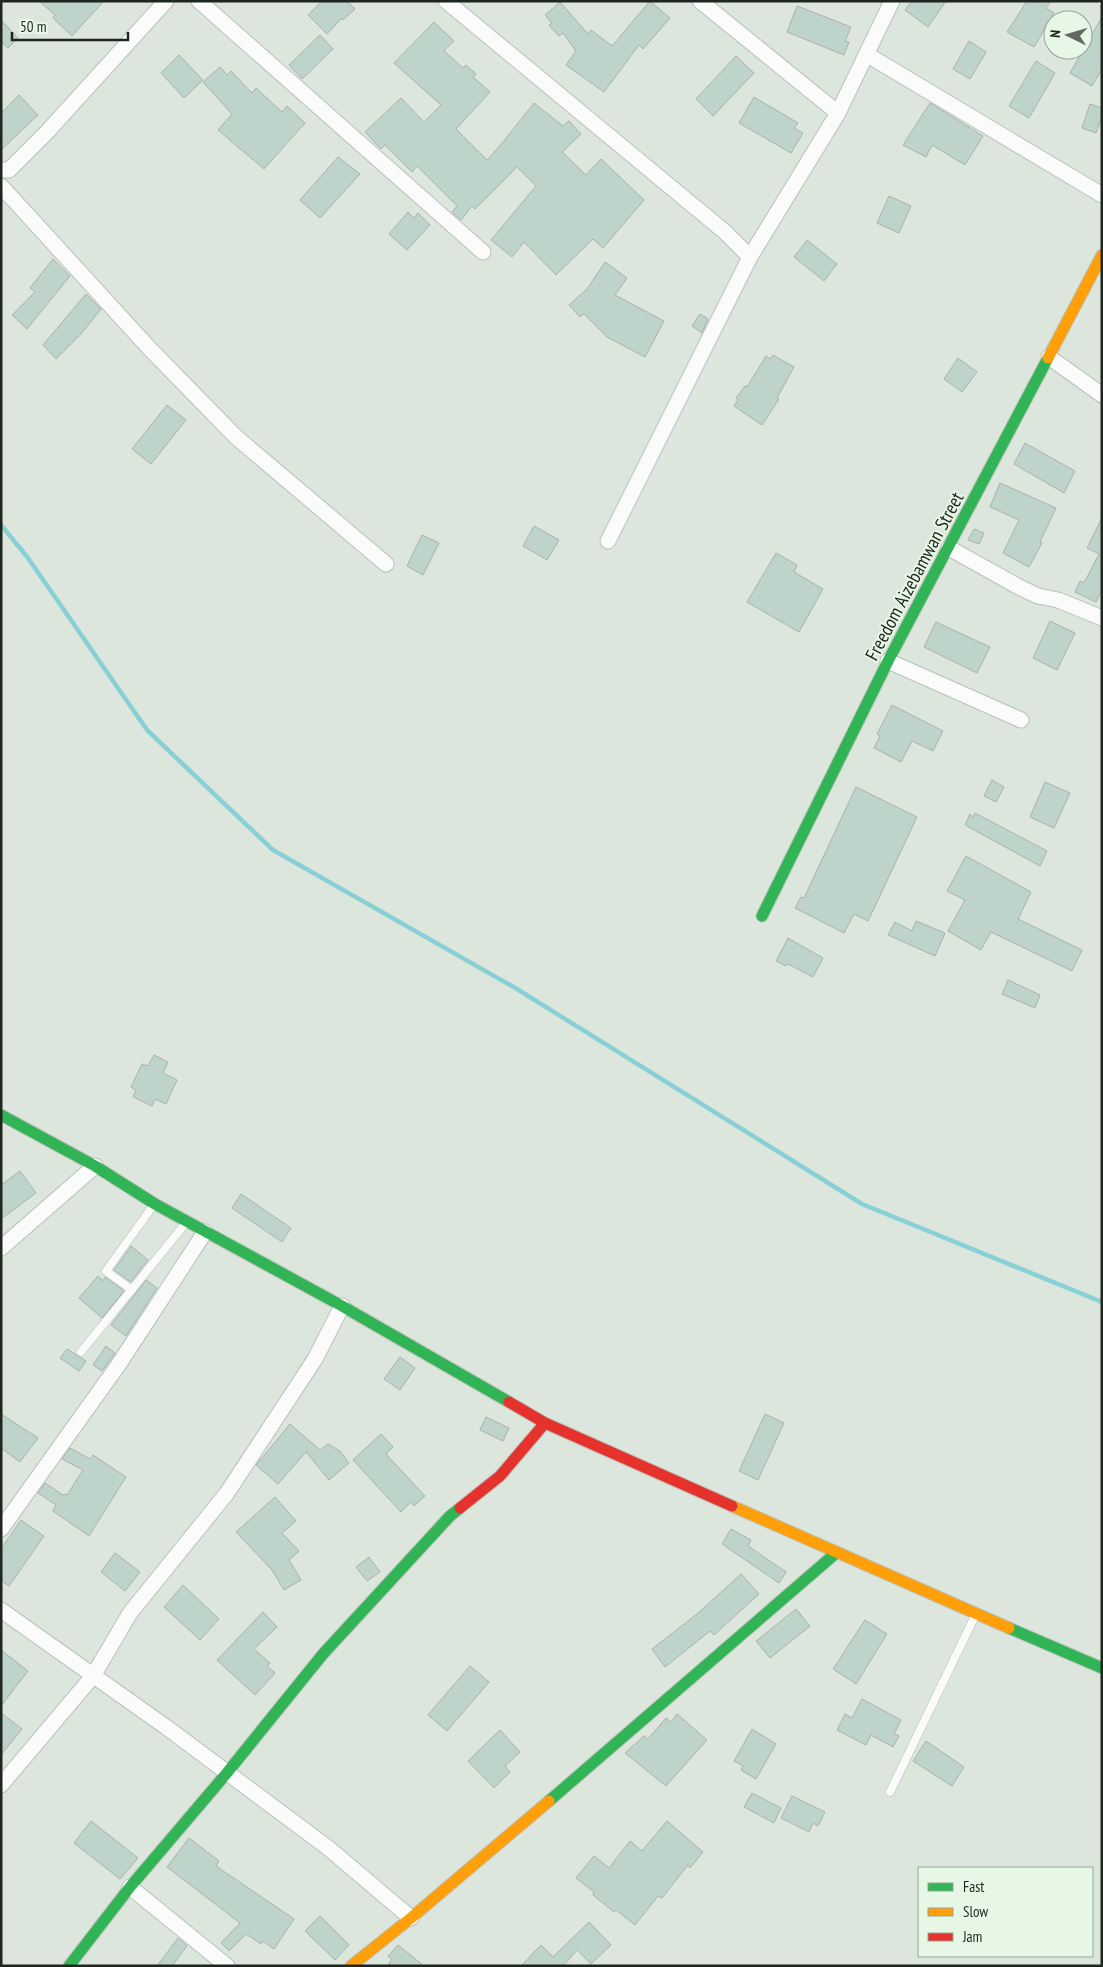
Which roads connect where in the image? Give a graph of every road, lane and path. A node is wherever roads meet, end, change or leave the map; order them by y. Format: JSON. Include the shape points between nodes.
{"nodes":[{"id":1,"x":199,"y":1,"type":"edge"},
{"id":2,"x":446,"y":1,"type":"edge"},
{"id":3,"x":700,"y":1,"type":"edge"},
{"id":4,"x":892,"y":1,"type":"edge"},
{"id":5,"x":159,"y":3,"type":"edge"},
{"id":6,"x":866,"y":54,"type":"junction"},
{"id":7,"x":838,"y":113,"type":"junction"},
{"id":8,"x":1,"y":170,"type":"edge"},
{"id":9,"x":1,"y":186,"type":"edge"},
{"id":10,"x":1102,"y":195,"type":"edge"},
{"id":11,"x":483,"y":252,"type":"dead end"},
{"id":12,"x":1102,"y":255,"type":"edge"},
{"id":13,"x":750,"y":256,"type":"junction"},
{"id":14,"x":1049,"y":357,"type":"junction"},
{"id":15,"x":1102,"y":395,"type":"edge"},
{"id":16,"x":608,"y":541,"type":"dead end"},
{"id":17,"x":949,"y":548,"type":"junction"},
{"id":18,"x":386,"y":564,"type":"dead end"},
{"id":19,"x":1102,"y":618,"type":"edge"},
{"id":20,"x":888,"y":661,"type":"junction"},
{"id":21,"x":1021,"y":720,"type":"dead end"},
{"id":22,"x":762,"y":916,"type":"dead end"},
{"id":23,"x":1,"y":1115,"type":"edge"},
{"id":24,"x":95,"y":1166,"type":"junction"},
{"id":25,"x":155,"y":1204,"type":"junction"},
{"id":26,"x":187,"y":1221,"type":"junction"},
{"id":27,"x":205,"y":1232,"type":"junction"},
{"id":28,"x":1,"y":1248,"type":"edge"},
{"id":29,"x":132,"y":1290,"type":"junction"},
{"id":30,"x":342,"y":1306,"type":"junction"},
{"id":31,"x":81,"y":1352,"type":"dead end"},
{"id":32,"x":545,"y":1423,"type":"junction"},
{"id":33,"x":1,"y":1529,"type":"edge"},
{"id":34,"x":836,"y":1553,"type":"junction"},
{"id":35,"x":1,"y":1610,"type":"edge"},
{"id":36,"x":976,"y":1614,"type":"junction"},
{"id":37,"x":1102,"y":1668,"type":"edge"},
{"id":38,"x":93,"y":1676,"type":"junction"},
{"id":39,"x":226,"y":1774,"type":"junction"},
{"id":40,"x":1,"y":1785,"type":"edge"},
{"id":41,"x":890,"y":1792,"type":"dead end"},
{"id":42,"x":130,"y":1887,"type":"junction"},
{"id":43,"x":411,"y":1918,"type":"junction"},
{"id":44,"x":69,"y":1966,"type":"edge"},
{"id":45,"x":227,"y":1966,"type":"edge"},
{"id":46,"x":351,"y":1966,"type":"edge"}],
"edges":[{"from":1,"to":11,"type":"street"},
{"from":2,"to":13,"type":"street"},
{"from":3,"to":7,"type":"street"},
{"from":4,"to":6,"type":"street"},
{"from":5,"to":8,"type":"street","via":[[47,132],[9,170]]},
{"from":6,"to":7,"type":"street"},
{"from":6,"to":10,"type":"street"},
{"from":7,"to":13,"type":"street"},
{"from":9,"to":18,"type":"street","via":[[150,349],[236,437]]},
{"from":12,"to":14,"type":"street","name":"Freedom Aizebamwan Street"},
{"from":13,"to":16,"type":"street"},
{"from":14,"to":15,"type":"street"},
{"from":14,"to":17,"type":"street","name":"Freedom Aizebamwan Street"},
{"from":17,"to":19,"type":"street","via":[[1038,596],[1058,600]]},
{"from":17,"to":20,"type":"street","name":"Freedom Aizebamwan Street"},
{"from":20,"to":21,"type":"street"},
{"from":20,"to":22,"type":"street","name":"Freedom Aizebamwan Street"},
{"from":23,"to":24,"type":"street"},
{"from":24,"to":25,"type":"street"},
{"from":24,"to":28,"type":"street"},
{"from":25,"to":26,"type":"street"},
{"from":25,"to":29,"type":"lane","via":[[106,1271]]},
{"from":26,"to":27,"type":"street"},
{"from":26,"to":29,"type":"lane"},
{"from":27,"to":30,"type":"street"},
{"from":27,"to":33,"type":"street","via":[[119,1364]]},
{"from":29,"to":31,"type":"lane"},
{"from":30,"to":32,"type":"street"},
{"from":30,"to":38,"type":"street","via":[[315,1359],[227,1493],[130,1613]]},
{"from":32,"to":34,"type":"street"},
{"from":32,"to":39,"type":"street","via":[[500,1476],[450,1516],[323,1654]]},
{"from":34,"to":36,"type":"street"},
{"from":34,"to":43,"type":"street"},
{"from":35,"to":38,"type":"street"},
{"from":36,"to":37,"type":"street"},
{"from":36,"to":41,"type":"lane"},
{"from":38,"to":39,"type":"street"},
{"from":38,"to":40,"type":"street"},
{"from":39,"to":42,"type":"street"},
{"from":39,"to":43,"type":"street","via":[[327,1847]]},
{"from":42,"to":44,"type":"street"},
{"from":42,"to":45,"type":"street"},
{"from":43,"to":46,"type":"street"}]}
